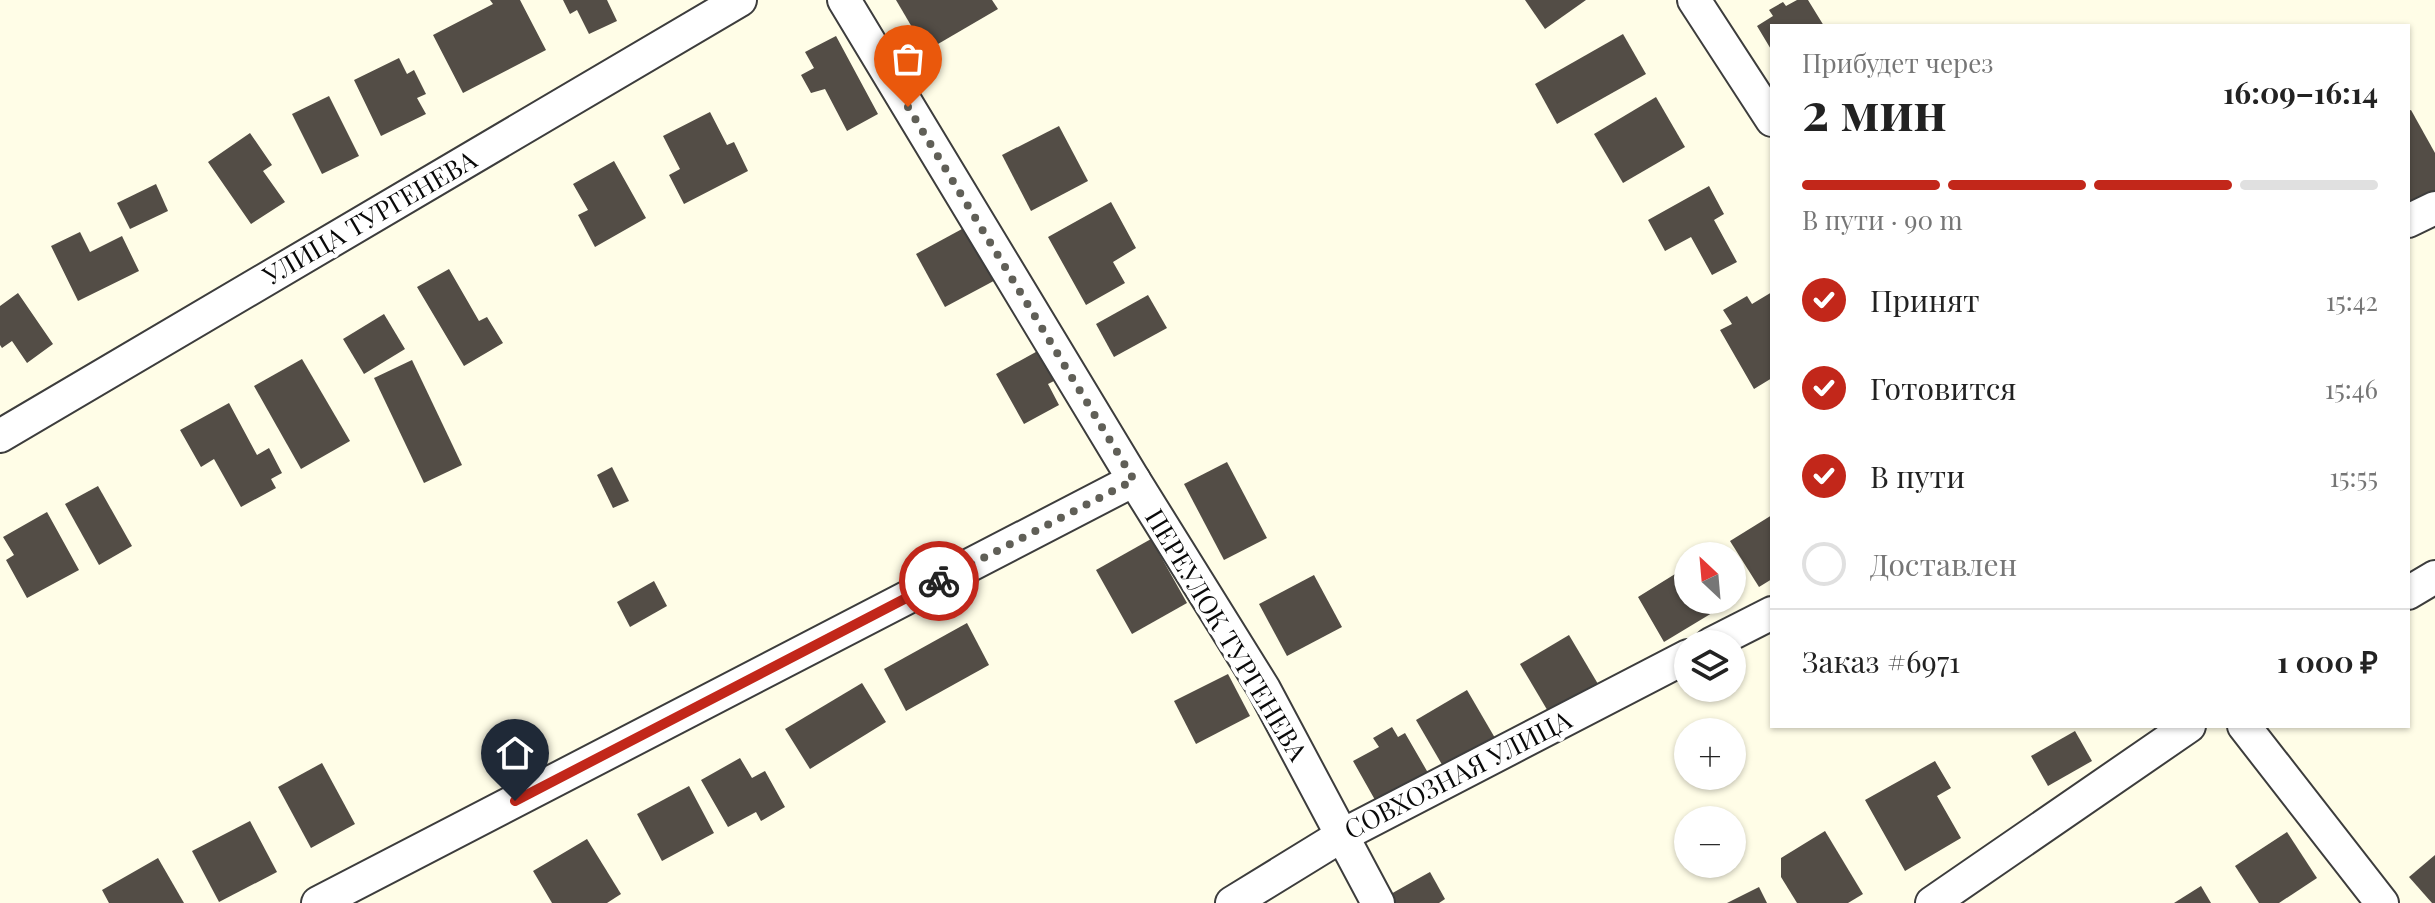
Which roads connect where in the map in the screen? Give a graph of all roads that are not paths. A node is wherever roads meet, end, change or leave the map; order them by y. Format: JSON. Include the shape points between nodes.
{"nodes":[{"id":1,"x":740,"y":0,"type":"edge"},
{"id":2,"x":844,"y":0,"type":"edge"},
{"id":3,"x":1694,"y":0,"type":"edge"},
{"id":4,"x":1770,"y":117,"type":"edge"},
{"id":5,"x":2435,"y":208,"type":"edge"},
{"id":6,"x":2410,"y":220,"type":"edge"},
{"id":7,"x":0,"y":436,"type":"edge"},
{"id":8,"x":1134,"y":480,"type":"junction"},
{"id":9,"x":1770,"y":614,"type":"edge"},
{"id":10,"x":1739,"y":630,"type":"edge"},
{"id":11,"x":1674,"y":663,"type":"edge"},
{"id":12,"x":2186,"y":728,"type":"edge"},
{"id":13,"x":2246,"y":728,"type":"edge"},
{"id":14,"x":1341,"y":836,"type":"junction"},
{"id":15,"x":318,"y":903,"type":"edge"},
{"id":16,"x":1232,"y":903,"type":"edge"},
{"id":17,"x":1378,"y":903,"type":"edge"},
{"id":18,"x":1932,"y":903,"type":"edge"},
{"id":19,"x":2382,"y":903,"type":"edge"}],
"edges":[{"from":1,"to":7,"type":"street","name":"УЛИЦА ТУРГЕНЕВА"},
{"from":2,"to":8,"type":"street","name":"ПЕРЕУЛОК ТУРГЕНЕВА"},
{"from":3,"to":4,"type":"street"},
{"from":5,"to":6,"type":"street"},
{"from":8,"to":14,"type":"street","name":"ПЕРЕУЛОК ТУРГЕНЕВА","via":[[1264,689]]},
{"from":8,"to":15,"type":"street"},
{"from":9,"to":10,"type":"street"},
{"from":11,"to":14,"type":"street","name":"СОВХОЗНАЯ УЛИЦА"},
{"from":12,"to":18,"type":"street"},
{"from":13,"to":19,"type":"street"},
{"from":14,"to":16,"type":"street","name":"СОВХОЗНАЯ УЛИЦА"},
{"from":14,"to":17,"type":"street","name":"ПЕРЕУЛОК ТУРГЕНЕВА"}]}
